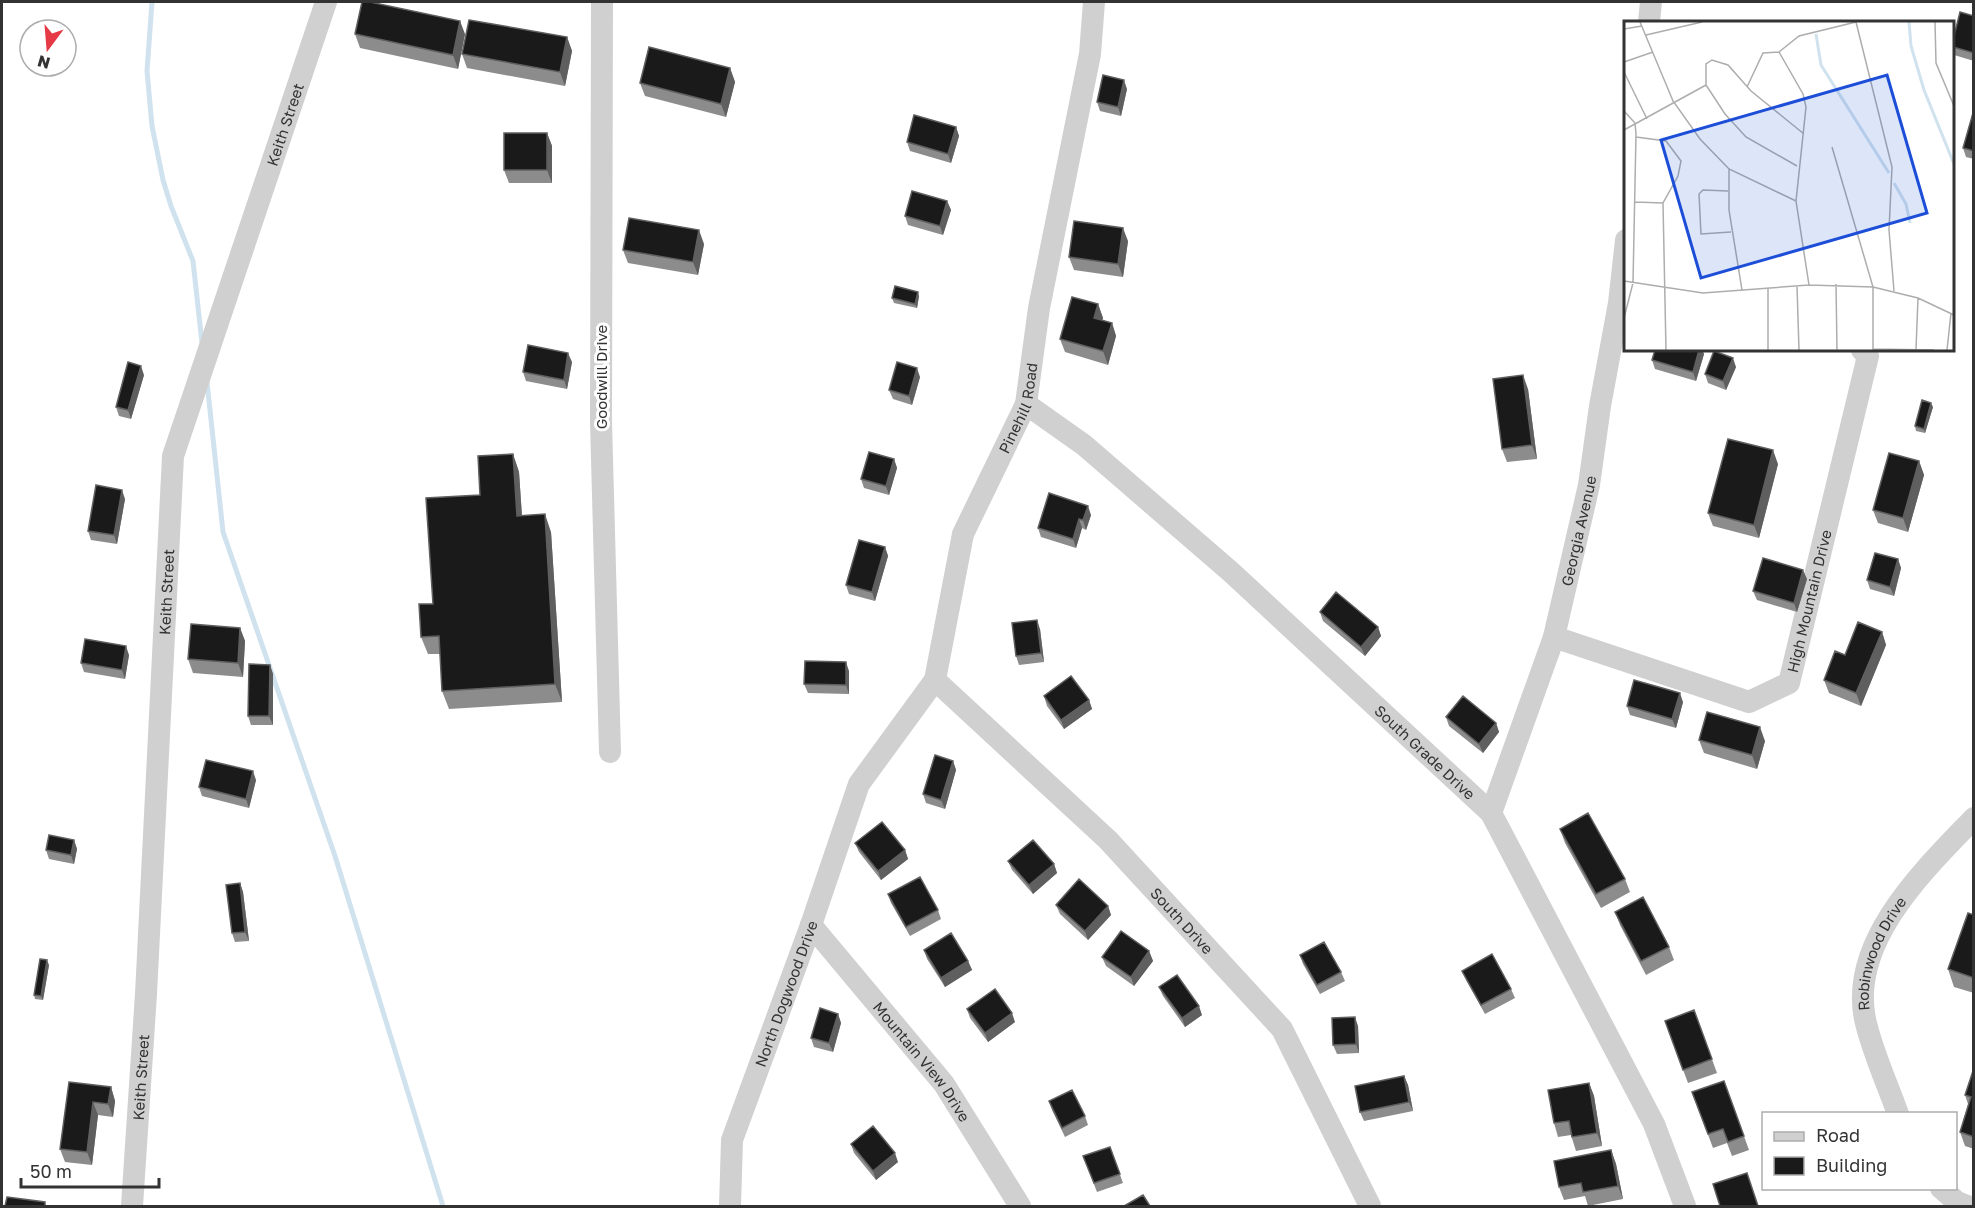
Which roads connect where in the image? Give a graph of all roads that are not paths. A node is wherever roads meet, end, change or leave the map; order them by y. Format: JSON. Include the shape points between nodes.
{"nodes":[{"id":1,"x":326,"y":2,"type":"edge"},
{"id":2,"x":602,"y":2,"type":"edge"},
{"id":3,"x":1094,"y":2,"type":"edge"},
{"id":4,"x":1652,"y":2,"type":"edge"},
{"id":5,"x":1649,"y":21,"type":"edge"},
{"id":6,"x":1624,"y":272,"type":"edge"},
{"id":7,"x":1622,"y":303,"type":"edge"},
{"id":8,"x":1863,"y":351,"type":"edge"},
{"id":9,"x":1026,"y":404,"type":"junction"},
{"id":10,"x":1554,"y":638,"type":"junction"},
{"id":11,"x":935,"y":680,"type":"junction"},
{"id":12,"x":610,"y":752,"type":"dead end"},
{"id":13,"x":859,"y":784,"type":"joint"},
{"id":14,"x":1491,"y":813,"type":"junction"},
{"id":15,"x":1974,"y":818,"type":"edge"},
{"id":16,"x":811,"y":925,"type":"junction"},
{"id":17,"x":1898,"y":1112,"type":"edge"},
{"id":18,"x":1943,"y":1190,"type":"edge"},
{"id":19,"x":132,"y":1206,"type":"edge"},
{"id":20,"x":730,"y":1206,"type":"edge"},
{"id":21,"x":1020,"y":1206,"type":"edge"},
{"id":22,"x":1371,"y":1206,"type":"edge"},
{"id":23,"x":1685,"y":1206,"type":"edge"},
{"id":24,"x":1968,"y":1206,"type":"edge"}],
"edges":[{"from":1,"to":19,"type":"street","name":"Keith Street","via":[[173,456]]},
{"from":2,"to":12,"type":"street","name":"Goodwill Drive","via":[[601,422]]},
{"from":3,"to":9,"type":"street","name":"Pinehill Road","via":[[1090,54],[1039,308]]},
{"from":4,"to":5,"type":"street"},
{"from":6,"to":7,"type":"street","name":"Georgia Avenue"},
{"from":7,"to":10,"type":"street","name":"Georgia Avenue","via":[[1600,406],[1589,485]]},
{"from":8,"to":10,"type":"street","name":"High Mountain Drive","via":[[1868,356],[1789,683],[1749,702]]},
{"from":9,"to":11,"type":"street","name":"Pinehill Road","via":[[963,534]]},
{"from":9,"to":14,"type":"street","name":"South Grade Drive","via":[[1084,445],[1231,572]]},
{"from":10,"to":14,"type":"street","name":"Georgia Avenue"},
{"from":11,"to":13,"type":"street","name":"Pinehill Road"},
{"from":11,"to":22,"type":"street","name":"South Drive","via":[[1108,840],[1282,1029]]},
{"from":13,"to":16,"type":"street","name":"North Dogwood Drive"},
{"from":14,"to":23,"type":"street","name":"South Grade Drive","via":[[1654,1124]]},
{"from":15,"to":17,"type":"street","name":"Robinwood Drive","via":[[1920,874],[1877,940],[1867,968],[1862,994],[1865,1019]]},
{"from":16,"to":20,"type":"street","name":"North Dogwood Drive","via":[[732,1140]]},
{"from":16,"to":21,"type":"street","name":"Mountain View Drive","via":[[944,1084]]},
{"from":18,"to":24,"type":"street"}]}
